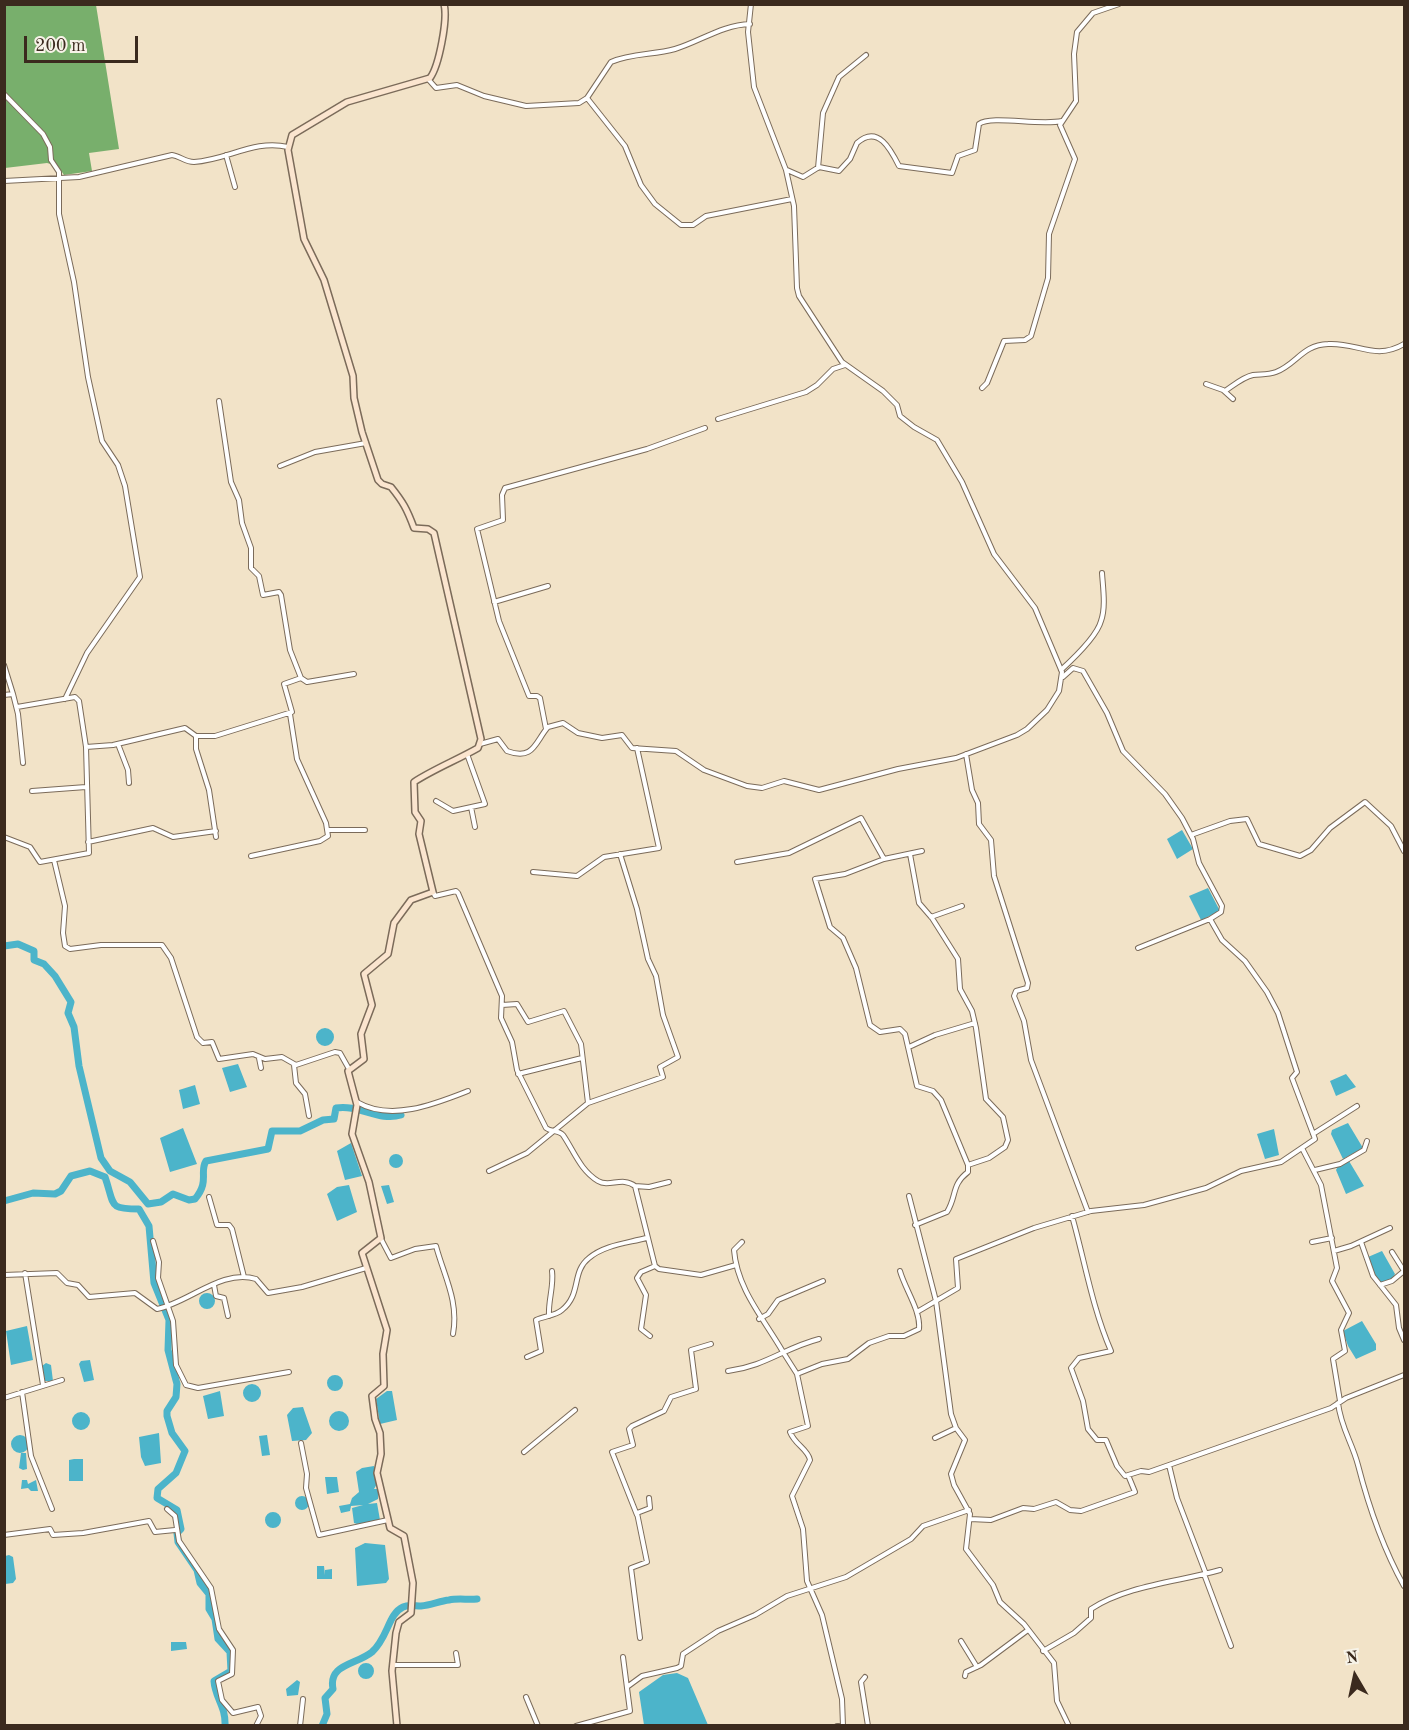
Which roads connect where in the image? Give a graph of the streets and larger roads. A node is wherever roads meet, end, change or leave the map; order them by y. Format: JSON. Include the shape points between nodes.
{"nodes":[{"id":1,"x":444,"y":4,"type":"edge"},
{"id":2,"x":751,"y":4,"type":"edge"},
{"id":3,"x":1119,"y":4,"type":"edge"},
{"id":4,"x":750,"y":24,"type":"junction"},
{"id":5,"x":866,"y":55,"type":"dead end"},
{"id":6,"x":428,"y":79,"type":"junction"},
{"id":7,"x":4,"y":94,"type":"edge"},
{"id":8,"x":587,"y":98,"type":"junction"},
{"id":9,"x":1062,"y":122,"type":"junction"},
{"id":10,"x":288,"y":147,"type":"junction"},
{"id":11,"x":226,"y":155,"type":"junction"},
{"id":12,"x":818,"y":168,"type":"junction"},
{"id":13,"x":786,"y":170,"type":"junction"},
{"id":14,"x":60,"y":178,"type":"junction"},
{"id":15,"x":4,"y":181,"type":"edge"},
{"id":16,"x":235,"y":187,"type":"dead end"},
{"id":17,"x":792,"y":199,"type":"junction"},
{"id":18,"x":1404,"y":344,"type":"edge"},
{"id":19,"x":845,"y":365,"type":"junction"},
{"id":20,"x":1206,"y":384,"type":"dead end"},
{"id":21,"x":982,"y":388,"type":"dead end"},
{"id":22,"x":1225,"y":391,"type":"junction"},
{"id":23,"x":1233,"y":399,"type":"dead end"},
{"id":24,"x":219,"y":401,"type":"dead end"},
{"id":25,"x":718,"y":419,"type":"dead end"},
{"id":26,"x":705,"y":428,"type":"dead end"},
{"id":27,"x":366,"y":443,"type":"junction"},
{"id":28,"x":280,"y":466,"type":"dead end"},
{"id":29,"x":1102,"y":573,"type":"dead end"},
{"id":30,"x":548,"y":586,"type":"dead end"},
{"id":31,"x":494,"y":602,"type":"junction"},
{"id":32,"x":4,"y":665,"type":"edge"},
{"id":33,"x":1061,"y":670,"type":"junction"},
{"id":34,"x":354,"y":674,"type":"dead end"},
{"id":35,"x":1062,"y":677,"type":"junction"},
{"id":36,"x":301,"y":678,"type":"junction"},
{"id":37,"x":13,"y":694,"type":"junction"},
{"id":38,"x":4,"y":695,"type":"edge"},
{"id":39,"x":65,"y":699,"type":"junction"},
{"id":40,"x":17,"y":707,"type":"junction"},
{"id":41,"x":290,"y":714,"type":"junction"},
{"id":42,"x":546,"y":729,"type":"junction"},
{"id":43,"x":196,"y":736,"type":"junction"},
{"id":44,"x":118,"y":744,"type":"junction"},
{"id":45,"x":480,"y":744,"type":"junction"},
{"id":46,"x":86,"y":747,"type":"junction"},
{"id":47,"x":637,"y":748,"type":"junction"},
{"id":48,"x":467,"y":754,"type":"junction"},
{"id":49,"x":966,"y":754,"type":"junction"},
{"id":50,"x":23,"y":763,"type":"dead end"},
{"id":51,"x":129,"y":783,"type":"dead end"},
{"id":52,"x":86,"y":787,"type":"junction"},
{"id":53,"x":32,"y":791,"type":"dead end"},
{"id":54,"x":436,"y":801,"type":"dead end"},
{"id":55,"x":471,"y":807,"type":"junction"},
{"id":56,"x":475,"y":827,"type":"dead end"},
{"id":57,"x":328,"y":830,"type":"junction"},
{"id":58,"x":365,"y":830,"type":"dead end"},
{"id":59,"x":216,"y":831,"type":"junction"},
{"id":60,"x":1191,"y":835,"type":"junction"},
{"id":61,"x":4,"y":837,"type":"edge"},
{"id":62,"x":216,"y":837,"type":"dead end"},
{"id":63,"x":88,"y":842,"type":"junction"},
{"id":64,"x":922,"y":851,"type":"dead end"},
{"id":65,"x":1404,"y":851,"type":"edge"},
{"id":66,"x":620,"y":854,"type":"junction"},
{"id":67,"x":910,"y":854,"type":"junction"},
{"id":68,"x":251,"y":856,"type":"dead end"},
{"id":69,"x":884,"y":859,"type":"junction"},
{"id":70,"x":54,"y":860,"type":"junction"},
{"id":71,"x":737,"y":862,"type":"dead end"},
{"id":72,"x":533,"y":872,"type":"dead end"},
{"id":73,"x":433,"y":892,"type":"junction"},
{"id":74,"x":962,"y":906,"type":"dead end"},
{"id":75,"x":931,"y":916,"type":"junction"},
{"id":76,"x":1210,"y":919,"type":"junction"},
{"id":77,"x":1138,"y":948,"type":"dead end"},
{"id":78,"x":502,"y":1005,"type":"junction"},
{"id":79,"x":975,"y":1023,"type":"junction"},
{"id":80,"x":909,"y":1047,"type":"junction"},
{"id":81,"x":259,"y":1058,"type":"junction"},
{"id":82,"x":582,"y":1058,"type":"junction"},
{"id":83,"x":294,"y":1065,"type":"junction"},
{"id":84,"x":261,"y":1068,"type":"dead end"},
{"id":85,"x":349,"y":1069,"type":"junction"},
{"id":86,"x":518,"y":1074,"type":"junction"},
{"id":87,"x":468,"y":1091,"type":"dead end"},
{"id":88,"x":357,"y":1103,"type":"junction"},
{"id":89,"x":588,"y":1103,"type":"junction"},
{"id":90,"x":1357,"y":1106,"type":"dead end"},
{"id":91,"x":309,"y":1116,"type":"dead end"},
{"id":92,"x":552,"y":1131,"type":"junction"},
{"id":93,"x":1313,"y":1134,"type":"junction"},
{"id":94,"x":1367,"y":1141,"type":"dead end"},
{"id":95,"x":1302,"y":1148,"type":"junction"},
{"id":96,"x":968,"y":1166,"type":"junction"},
{"id":97,"x":1316,"y":1170,"type":"junction"},
{"id":98,"x":489,"y":1171,"type":"dead end"},
{"id":99,"x":669,"y":1182,"type":"dead end"},
{"id":100,"x":635,"y":1186,"type":"junction"},
{"id":101,"x":909,"y":1196,"type":"dead end"},
{"id":102,"x":209,"y":1197,"type":"dead end"},
{"id":103,"x":1088,"y":1212,"type":"junction"},
{"id":104,"x":1072,"y":1216,"type":"junction"},
{"id":105,"x":915,"y":1225,"type":"junction"},
{"id":106,"x":1390,"y":1228,"type":"dead end"},
{"id":107,"x":646,"y":1238,"type":"junction"},
{"id":108,"x":1332,"y":1238,"type":"junction"},
{"id":109,"x":381,"y":1239,"type":"junction"},
{"id":110,"x":153,"y":1241,"type":"dead end"},
{"id":111,"x":742,"y":1242,"type":"dead end"},
{"id":112,"x":1312,"y":1242,"type":"dead end"},
{"id":113,"x":1360,"y":1242,"type":"junction"},
{"id":114,"x":1334,"y":1251,"type":"junction"},
{"id":115,"x":1392,"y":1252,"type":"dead end"},
{"id":116,"x":735,"y":1265,"type":"junction"},
{"id":117,"x":655,"y":1266,"type":"junction"},
{"id":118,"x":366,"y":1268,"type":"junction"},
{"id":119,"x":552,"y":1271,"type":"dead end"},
{"id":120,"x":900,"y":1271,"type":"dead end"},
{"id":121,"x":1404,"y":1271,"type":"edge"},
{"id":122,"x":25,"y":1274,"type":"junction"},
{"id":123,"x":4,"y":1275,"type":"edge"},
{"id":124,"x":244,"y":1277,"type":"junction"},
{"id":125,"x":823,"y":1281,"type":"dead end"},
{"id":126,"x":214,"y":1284,"type":"junction"},
{"id":127,"x":1380,"y":1285,"type":"junction"},
{"id":128,"x":935,"y":1300,"type":"junction"},
{"id":129,"x":168,"y":1305,"type":"junction"},
{"id":130,"x":917,"y":1312,"type":"junction"},
{"id":131,"x":228,"y":1316,"type":"dead end"},
{"id":132,"x":549,"y":1316,"type":"junction"},
{"id":133,"x":759,"y":1319,"type":"junction"},
{"id":134,"x":453,"y":1334,"type":"dead end"},
{"id":135,"x":650,"y":1336,"type":"dead end"},
{"id":136,"x":819,"y":1339,"type":"dead end"},
{"id":137,"x":1404,"y":1340,"type":"edge"},
{"id":138,"x":711,"y":1344,"type":"dead end"},
{"id":139,"x":783,"y":1352,"type":"junction"},
{"id":140,"x":527,"y":1357,"type":"dead end"},
{"id":141,"x":728,"y":1371,"type":"dead end"},
{"id":142,"x":289,"y":1372,"type":"dead end"},
{"id":143,"x":797,"y":1374,"type":"junction"},
{"id":144,"x":1404,"y":1375,"type":"edge"},
{"id":145,"x":62,"y":1380,"type":"dead end"},
{"id":146,"x":43,"y":1385,"type":"junction"},
{"id":147,"x":22,"y":1392,"type":"junction"},
{"id":148,"x":4,"y":1398,"type":"edge"},
{"id":149,"x":1339,"y":1402,"type":"junction"},
{"id":150,"x":575,"y":1410,"type":"dead end"},
{"id":151,"x":956,"y":1428,"type":"junction"},
{"id":152,"x":935,"y":1438,"type":"dead end"},
{"id":153,"x":301,"y":1443,"type":"dead end"},
{"id":154,"x":524,"y":1452,"type":"dead end"},
{"id":155,"x":1169,"y":1465,"type":"junction"},
{"id":156,"x":1128,"y":1475,"type":"junction"},
{"id":157,"x":649,"y":1498,"type":"dead end"},
{"id":158,"x":169,"y":1508,"type":"dead end"},
{"id":159,"x":52,"y":1509,"type":"dead end"},
{"id":160,"x":969,"y":1510,"type":"junction"},
{"id":161,"x":637,"y":1515,"type":"junction"},
{"id":162,"x":970,"y":1519,"type":"junction"},
{"id":163,"x":389,"y":1520,"type":"junction"},
{"id":164,"x":175,"y":1530,"type":"junction"},
{"id":165,"x":4,"y":1535,"type":"edge"},
{"id":166,"x":1220,"y":1569,"type":"dead end"},
{"id":167,"x":1205,"y":1574,"type":"junction"},
{"id":168,"x":1404,"y":1586,"type":"edge"},
{"id":169,"x":810,"y":1588,"type":"junction"},
{"id":170,"x":1028,"y":1630,"type":"junction"},
{"id":171,"x":640,"y":1638,"type":"dead end"},
{"id":172,"x":962,"y":1641,"type":"dead end"},
{"id":173,"x":1231,"y":1646,"type":"dead end"},
{"id":174,"x":1043,"y":1650,"type":"junction"},
{"id":175,"x":456,"y":1653,"type":"dead end"},
{"id":176,"x":623,"y":1657,"type":"dead end"},
{"id":177,"x":393,"y":1665,"type":"junction"},
{"id":178,"x":977,"y":1667,"type":"junction"},
{"id":179,"x":965,"y":1676,"type":"dead end"},
{"id":180,"x":866,"y":1677,"type":"dead end"},
{"id":181,"x":627,"y":1687,"type":"junction"},
{"id":182,"x":526,"y":1697,"type":"dead end"},
{"id":183,"x":303,"y":1699,"type":"dead end"},
{"id":184,"x":256,"y":1725,"type":"edge"},
{"id":185,"x":300,"y":1725,"type":"edge"},
{"id":186,"x":397,"y":1725,"type":"edge"},
{"id":187,"x":538,"y":1725,"type":"edge"},
{"id":188,"x":576,"y":1725,"type":"edge"},
{"id":189,"x":840,"y":1725,"type":"edge"},
{"id":190,"x":868,"y":1725,"type":"edge"},
{"id":191,"x":1069,"y":1725,"type":"edge"}],
"edges":[{"from":1,"to":6,"type":"street","via":[[445,24],[434,70]]},
{"from":2,"to":4,"type":"street"},
{"from":3,"to":9,"type":"street","via":[[1092,13],[1077,32],[1076,101]]},
{"from":4,"to":8,"type":"street","via":[[729,26],[674,49],[611,62]]},
{"from":4,"to":13,"type":"street","via":[[754,87]]},
{"from":5,"to":12,"type":"street","via":[[839,77],[820,119]]},
{"from":6,"to":8,"type":"street","via":[[436,88],[457,85],[526,106],[579,103]]},
{"from":6,"to":10,"type":"street","via":[[347,102],[292,135]]},
{"from":7,"to":14,"type":"street","via":[[43,134]]},
{"from":8,"to":17,"type":"street","via":[[625,146],[632,170],[655,204],[681,225],[693,225],[706,216]]},
{"from":9,"to":12,"type":"street","via":[[1048,125],[983,120],[979,123],[975,150],[958,156],[952,173],[898,166],[888,145],[871,137],[856,143],[840,171]]},
{"from":9,"to":21,"type":"street","via":[[1060,126],[1075,159],[1049,234],[1048,278],[1036,320],[1029,339],[1007,339],[1002,343],[990,378]]},
{"from":10,"to":11,"type":"street","via":[[263,144]]},
{"from":10,"to":27,"type":"street","via":[[304,239],[322,274],[353,376],[354,398]]},
{"from":11,"to":14,"type":"street","via":[[193,162],[172,155],[88,176]]},
{"from":11,"to":16,"type":"street"},
{"from":12,"to":13,"type":"street","via":[[804,177]]},
{"from":13,"to":17,"type":"street"},
{"from":14,"to":15,"type":"street"},
{"from":14,"to":39,"type":"street","via":[[59,214],[88,377],[102,441],[118,465],[125,486],[140,577],[87,653]]},
{"from":17,"to":19,"type":"street","via":[[797,291]]},
{"from":18,"to":22,"type":"street","via":[[1370,352],[1330,344],[1310,347],[1280,371],[1251,375]]},
{"from":19,"to":25,"type":"street","via":[[832,369],[806,392]]},
{"from":19,"to":33,"type":"street","via":[[883,391],[897,405],[900,416],[937,440],[962,482],[994,555],[1035,608]]},
{"from":20,"to":22,"type":"street"},
{"from":22,"to":23,"type":"street"},
{"from":24,"to":36,"type":"street","via":[[231,482],[251,548],[251,568],[259,576],[263,594],[281,595],[290,650]]},
{"from":26,"to":31,"type":"street","via":[[647,449],[505,488],[503,520],[476,530]]},
{"from":27,"to":28,"type":"street","via":[[322,450]]},
{"from":27,"to":45,"type":"street","via":[[378,480],[391,487],[406,504],[414,528],[434,533],[470,682]]},
{"from":29,"to":33,"type":"street","via":[[1101,622]]},
{"from":30,"to":31,"type":"street"},
{"from":31,"to":42,"type":"street","via":[[525,691],[540,698]]},
{"from":32,"to":37,"type":"street"},
{"from":33,"to":35,"type":"street"},
{"from":34,"to":36,"type":"street","via":[[307,682]]},
{"from":35,"to":49,"type":"street","via":[[1055,699],[1027,729]]},
{"from":35,"to":60,"type":"street","via":[[1074,667],[1083,671],[1107,712],[1123,751],[1172,801]]},
{"from":36,"to":41,"type":"street","via":[[284,684]]},
{"from":37,"to":38,"type":"street"},
{"from":37,"to":40,"type":"street"},
{"from":39,"to":40,"type":"street"},
{"from":39,"to":46,"type":"street","via":[[75,697],[79,701]]},
{"from":40,"to":50,"type":"street"},
{"from":41,"to":43,"type":"street","via":[[227,733]]},
{"from":41,"to":57,"type":"street","via":[[297,759]]},
{"from":42,"to":45,"type":"street","via":[[537,746],[518,754],[507,751],[498,739]]},
{"from":42,"to":47,"type":"street","via":[[563,723],[578,733],[605,738],[622,735],[632,748]]},
{"from":43,"to":44,"type":"street","via":[[185,728]]},
{"from":43,"to":59,"type":"street"},
{"from":44,"to":46,"type":"street"},
{"from":44,"to":51,"type":"street"},
{"from":45,"to":48,"type":"street"},
{"from":46,"to":52,"type":"street"},
{"from":47,"to":49,"type":"street","via":[[676,751],[704,770],[747,786],[762,788],[784,782],[811,790]]},
{"from":47,"to":66,"type":"street","via":[[660,845],[658,849]]},
{"from":48,"to":55,"type":"street","via":[[485,804]]},
{"from":48,"to":73,"type":"street","via":[[414,782],[415,812],[421,821],[419,834]]},
{"from":49,"to":103,"type":"street","via":[[979,824],[991,840],[994,876],[1028,983],[1014,996],[1024,1021],[1030,1057]]},
{"from":52,"to":53,"type":"street"},
{"from":52,"to":63,"type":"street"},
{"from":54,"to":55,"type":"street","via":[[453,811]]},
{"from":55,"to":56,"type":"street"},
{"from":57,"to":58,"type":"street"},
{"from":57,"to":68,"type":"street","via":[[327,837],[320,841]]},
{"from":59,"to":62,"type":"street"},
{"from":59,"to":63,"type":"street","via":[[173,837],[153,828]]},
{"from":60,"to":65,"type":"street","via":[[1230,820],[1248,819],[1259,844],[1300,856],[1365,802],[1391,826]]},
{"from":60,"to":76,"type":"street","via":[[1199,862],[1222,906],[1221,912]]},
{"from":61,"to":70,"type":"street","via":[[30,847],[40,862]]},
{"from":63,"to":70,"type":"street","via":[[89,853]]},
{"from":64,"to":67,"type":"street"},
{"from":66,"to":72,"type":"street","via":[[601,858],[577,876]]},
{"from":66,"to":89,"type":"street","via":[[678,1057],[660,1066],[663,1077]]},
{"from":67,"to":69,"type":"street"},
{"from":67,"to":75,"type":"street","via":[[919,903]]},
{"from":69,"to":71,"type":"street","via":[[861,818],[789,853]]},
{"from":69,"to":80,"type":"street","via":[[844,874],[815,879],[830,927],[843,938],[856,968],[870,1025],[880,1032],[900,1029]]},
{"from":70,"to":81,"type":"street","via":[[66,914],[65,946],[70,949],[162,945],[171,958],[199,1040],[212,1042],[219,1059],[253,1054]]},
{"from":73,"to":78,"type":"street","via":[[435,896],[458,891],[494,974]]},
{"from":73,"to":85,"type":"street","via":[[411,900],[394,923],[388,954],[364,974],[372,1005],[362,1034],[364,1059]]},
{"from":74,"to":75,"type":"street"},
{"from":75,"to":79,"type":"street","via":[[956,954],[960,989]]},
{"from":76,"to":77,"type":"street"},
{"from":76,"to":93,"type":"street","via":[[1222,940],[1251,968],[1276,1008],[1297,1072],[1292,1078]]},
{"from":78,"to":82,"type":"street","via":[[517,1004],[528,1022],[564,1011],[580,1044]]},
{"from":78,"to":86,"type":"street","via":[[501,1018],[512,1042]]},
{"from":79,"to":80,"type":"street"},
{"from":79,"to":96,"type":"street","via":[[986,1099],[1001,1113],[1008,1140],[998,1152]]},
{"from":80,"to":96,"type":"street","via":[[917,1086],[933,1091],[941,1100]]},
{"from":81,"to":83,"type":"street","via":[[282,1057]]},
{"from":81,"to":84,"type":"street"},
{"from":82,"to":86,"type":"street"},
{"from":82,"to":89,"type":"street"},
{"from":83,"to":85,"type":"street","via":[[335,1052],[340,1053]]},
{"from":83,"to":91,"type":"street","via":[[296,1083],[305,1094]]},
{"from":85,"to":88,"type":"street"},
{"from":86,"to":92,"type":"street","via":[[546,1128]]},
{"from":87,"to":88,"type":"street","via":[[438,1103],[393,1112],[376,1111]]},
{"from":88,"to":109,"type":"street","via":[[352,1134],[369,1182]]},
{"from":89,"to":92,"type":"street"},
{"from":90,"to":93,"type":"street"},
{"from":92,"to":98,"type":"street","via":[[527,1153]]},
{"from":92,"to":100,"type":"street","via":[[562,1133],[580,1164],[597,1181],[627,1181]]},
{"from":93,"to":95,"type":"street","via":[[1315,1139]]},
{"from":94,"to":97,"type":"street","via":[[1364,1150],[1340,1164]]},
{"from":95,"to":97,"type":"street"},
{"from":95,"to":103,"type":"street","via":[[1281,1162],[1241,1170],[1198,1191],[1144,1205],[1103,1207]]},
{"from":96,"to":105,"type":"street","via":[[968,1172],[959,1178],[947,1212]]},
{"from":97,"to":108,"type":"street"},
{"from":99,"to":100,"type":"street"},
{"from":100,"to":107,"type":"street"},
{"from":101,"to":105,"type":"street"},
{"from":102,"to":124,"type":"street","via":[[217,1225],[232,1227]]},
{"from":103,"to":104,"type":"street"},
{"from":104,"to":128,"type":"street","via":[[956,1259],[958,1288]]},
{"from":104,"to":156,"type":"street","via":[[1093,1304],[1111,1351],[1079,1358],[1071,1368],[1088,1429],[1097,1440],[1106,1440],[1117,1466]]},
{"from":105,"to":128,"type":"street"},
{"from":106,"to":113,"type":"street"},
{"from":107,"to":117,"type":"street"},
{"from":107,"to":132,"type":"street","via":[[587,1259],[577,1274],[576,1292],[564,1308]]},
{"from":108,"to":112,"type":"street"},
{"from":108,"to":114,"type":"street"},
{"from":109,"to":118,"type":"street","via":[[363,1250]]},
{"from":109,"to":134,"type":"street","via":[[391,1258],[436,1246],[452,1293]]},
{"from":110,"to":129,"type":"street","via":[[159,1262],[158,1278]]},
{"from":111,"to":116,"type":"street","via":[[734,1250]]},
{"from":113,"to":114,"type":"street"},
{"from":113,"to":127,"type":"street"},
{"from":114,"to":149,"type":"street","via":[[1337,1271],[1332,1281],[1349,1313],[1341,1330],[1346,1351],[1334,1359]]},
{"from":115,"to":121,"type":"street"},
{"from":116,"to":117,"type":"street","via":[[701,1275]]},
{"from":116,"to":133,"type":"street"},
{"from":117,"to":135,"type":"street","via":[[637,1278],[646,1295],[641,1329]]},
{"from":118,"to":124,"type":"street","via":[[268,1293],[256,1279]]},
{"from":118,"to":163,"type":"street","via":[[387,1330],[384,1386],[372,1396],[380,1433],[377,1473]]},
{"from":119,"to":132,"type":"street"},
{"from":120,"to":130,"type":"street"},
{"from":121,"to":127,"type":"street"},
{"from":122,"to":123,"type":"street"},
{"from":122,"to":129,"type":"street","via":[[59,1273],[89,1297],[135,1293],[153,1308]]},
{"from":122,"to":146,"type":"street"},
{"from":124,"to":126,"type":"street"},
{"from":125,"to":133,"type":"street","via":[[778,1300]]},
{"from":126,"to":129,"type":"street"},
{"from":126,"to":131,"type":"street","via":[[216,1296],[224,1298]]},
{"from":127,"to":137,"type":"street","via":[[1396,1305]]},
{"from":128,"to":130,"type":"street"},
{"from":128,"to":151,"type":"street"},
{"from":129,"to":142,"type":"street","via":[[176,1365],[179,1375],[192,1388]]},
{"from":130,"to":143,"type":"street","via":[[917,1331],[869,1343],[848,1359]]},
{"from":132,"to":140,"type":"street","via":[[536,1320],[540,1353]]},
{"from":133,"to":139,"type":"street"},
{"from":136,"to":139,"type":"street"},
{"from":138,"to":161,"type":"street","via":[[691,1350],[696,1389],[671,1397],[664,1411],[632,1426],[629,1429],[633,1445],[612,1452]]},
{"from":139,"to":141,"type":"street","via":[[755,1366]]},
{"from":139,"to":143,"type":"street"},
{"from":143,"to":169,"type":"street","via":[[808,1426],[790,1431],[795,1444],[810,1460],[792,1494],[803,1529]]},
{"from":144,"to":149,"type":"street"},
{"from":145,"to":146,"type":"street"},
{"from":146,"to":147,"type":"street"},
{"from":147,"to":148,"type":"street"},
{"from":147,"to":159,"type":"street","via":[[31,1456]]},
{"from":149,"to":155,"type":"street"},
{"from":149,"to":168,"type":"street","via":[[1341,1425],[1374,1520]]},
{"from":150,"to":154,"type":"street"},
{"from":151,"to":152,"type":"street"},
{"from":151,"to":160,"type":"street","via":[[965,1440],[951,1478]]},
{"from":153,"to":163,"type":"street","via":[[306,1488],[318,1535]]},
{"from":155,"to":156,"type":"street"},
{"from":155,"to":167,"type":"street"},
{"from":156,"to":162,"type":"street","via":[[1136,1492],[1081,1511],[1056,1502],[1023,1508],[991,1520]]},
{"from":157,"to":161,"type":"street","via":[[650,1507]]},
{"from":158,"to":164,"type":"street","via":[[175,1516]]},
{"from":160,"to":162,"type":"street"},
{"from":160,"to":169,"type":"street","via":[[921,1527],[911,1539],[846,1577]]},
{"from":161,"to":171,"type":"street","via":[[647,1562],[631,1568]]},
{"from":162,"to":170,"type":"street","via":[[965,1541],[969,1555],[990,1581],[1000,1602]]},
{"from":163,"to":177,"type":"street","via":[[391,1529],[405,1537],[413,1583],[411,1611],[398,1624]]},
{"from":164,"to":165,"type":"street","via":[[155,1532],[149,1521],[83,1533],[53,1535],[50,1529]]},
{"from":164,"to":184,"type":"street","via":[[211,1587],[219,1629],[233,1650],[232,1674],[215,1683],[222,1700],[233,1713],[258,1707],[261,1716]]},
{"from":166,"to":167,"type":"street"},
{"from":167,"to":173,"type":"street"},
{"from":167,"to":174,"type":"street","via":[[1136,1590],[1101,1603],[1091,1610],[1091,1618],[1083,1626]]},
{"from":169,"to":181,"type":"street","via":[[718,1631],[683,1654],[681,1666],[642,1676]]},
{"from":169,"to":189,"type":"street","via":[[822,1616],[842,1699]]},
{"from":170,"to":174,"type":"street"},
{"from":170,"to":178,"type":"street"},
{"from":172,"to":178,"type":"street"},
{"from":174,"to":191,"type":"street","via":[[1055,1665],[1057,1701]]},
{"from":175,"to":177,"type":"street","via":[[458,1665]]},
{"from":176,"to":181,"type":"street"},
{"from":177,"to":186,"type":"street"},
{"from":178,"to":179,"type":"street"},
{"from":180,"to":190,"type":"street","via":[[861,1682]]},
{"from":181,"to":188,"type":"street","via":[[630,1711]]},
{"from":182,"to":187,"type":"street"},
{"from":183,"to":185,"type":"street"}]}
